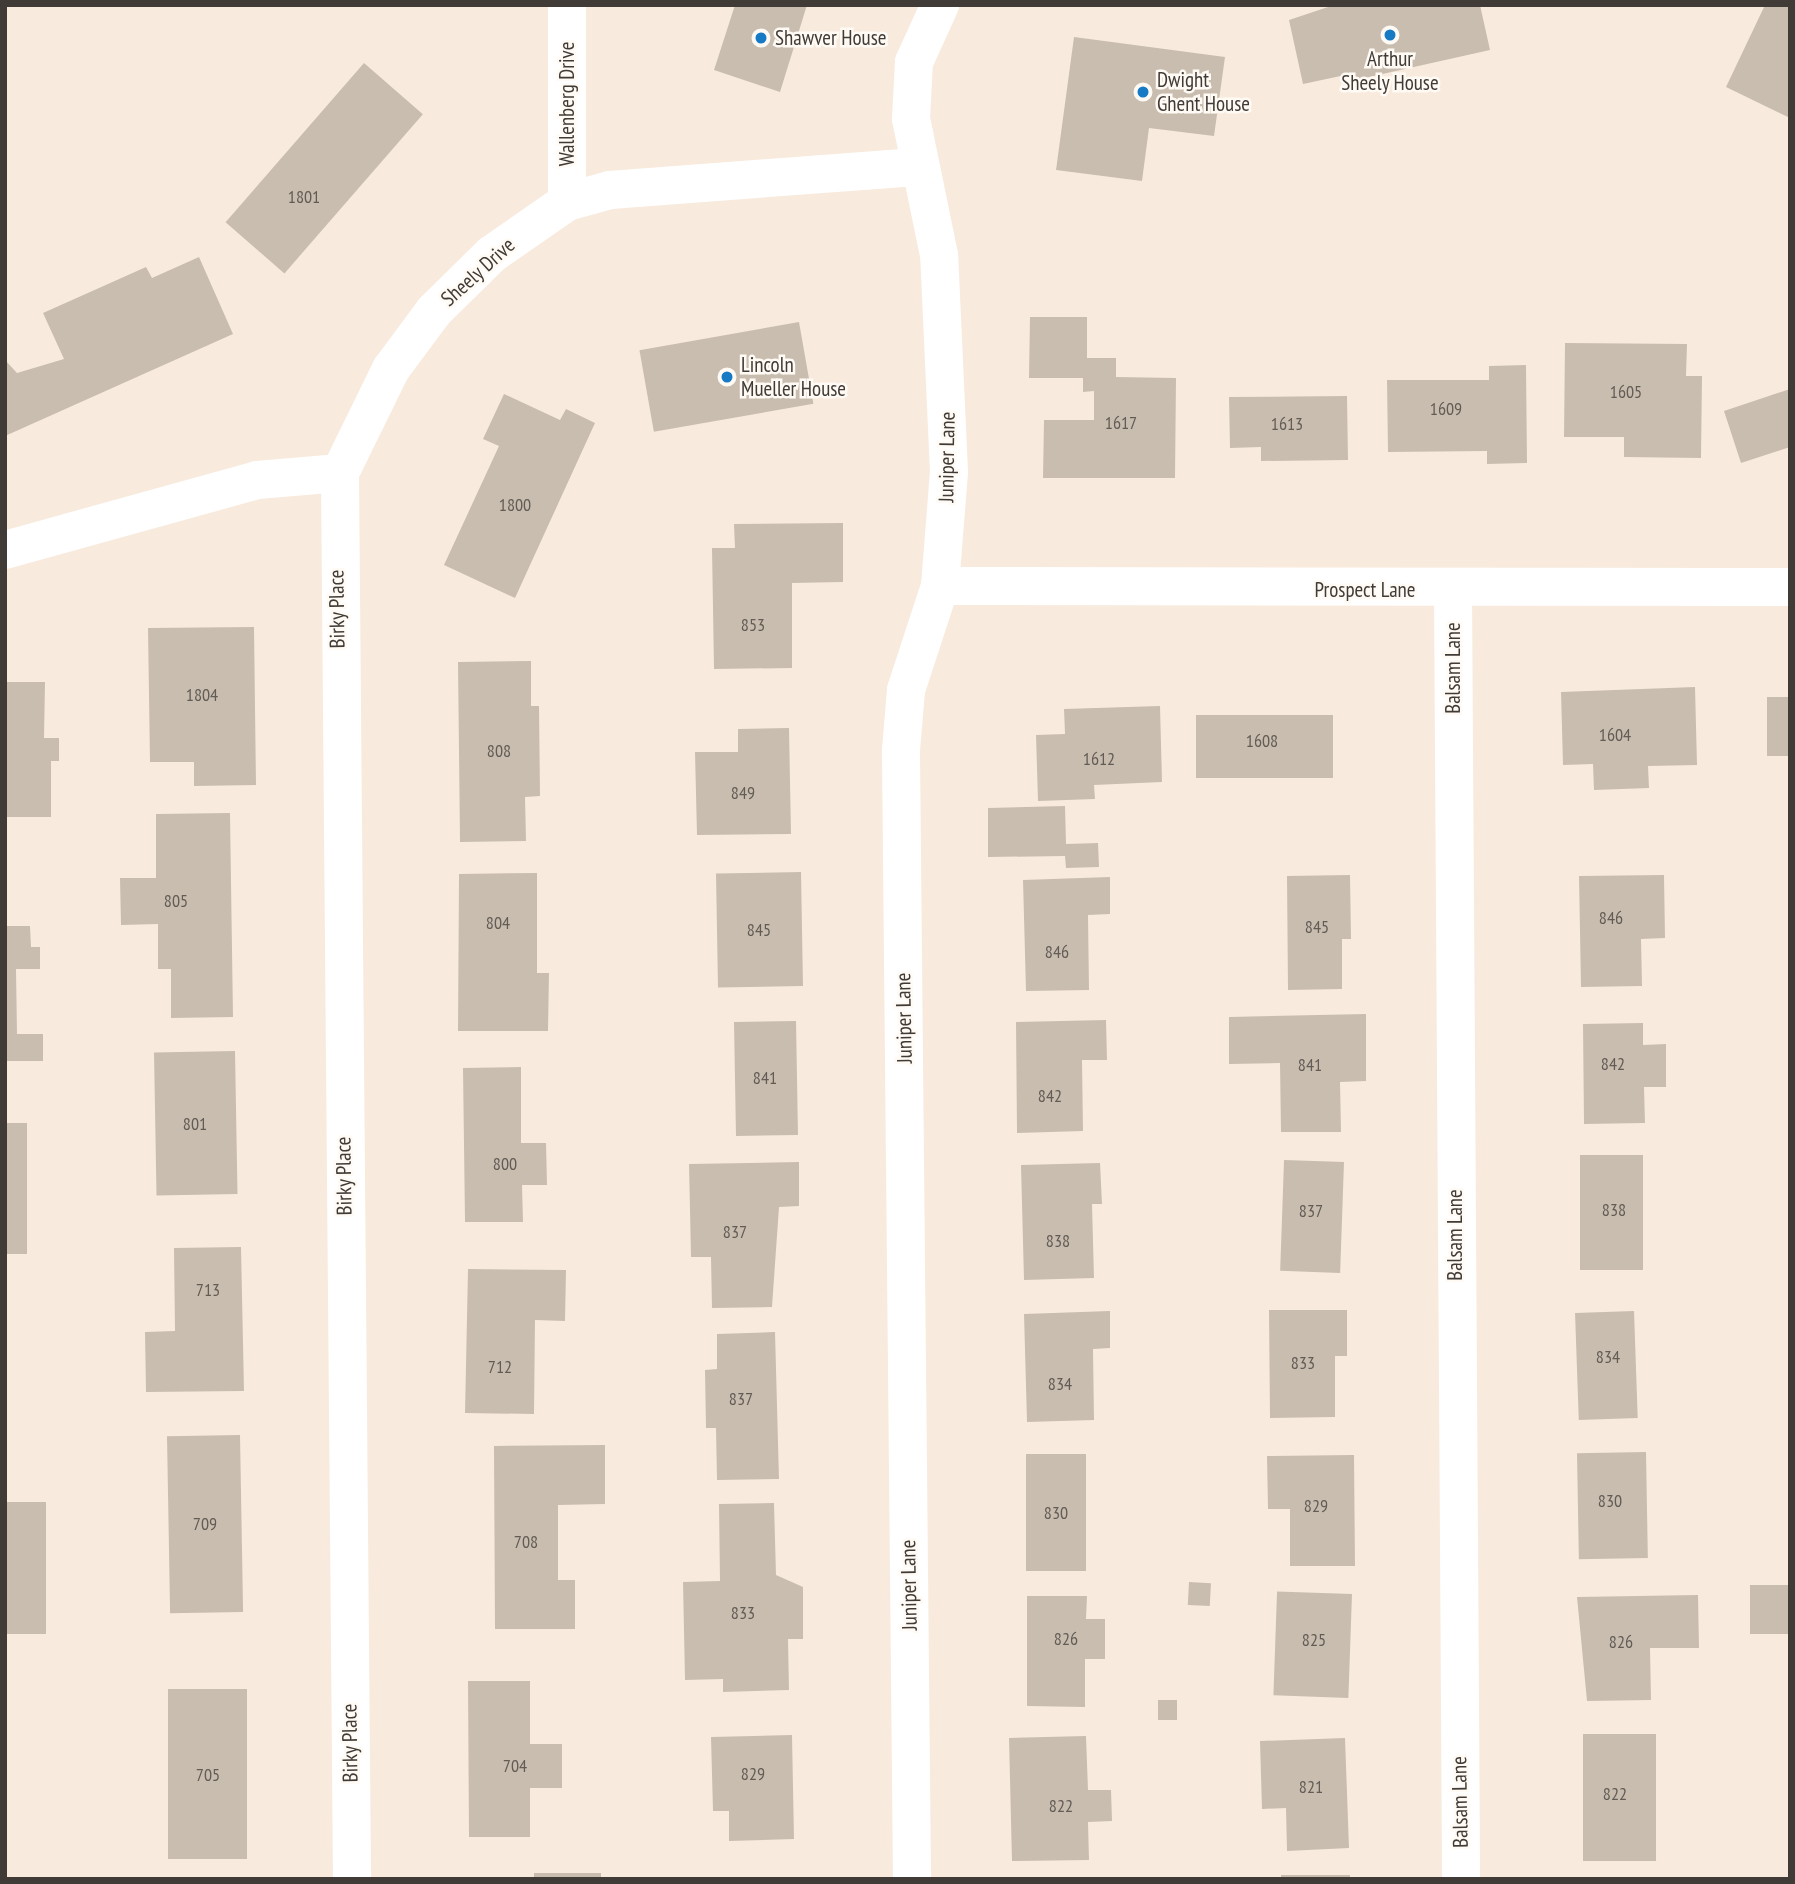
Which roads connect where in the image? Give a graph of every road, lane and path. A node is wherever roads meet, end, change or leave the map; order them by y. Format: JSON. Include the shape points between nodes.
{"nodes":[{"id":1,"x":567,"y":5,"type":"edge"},
{"id":2,"x":940,"y":5,"type":"edge"},
{"id":3,"x":916,"y":167,"type":"junction"},
{"id":4,"x":568,"y":202,"type":"junction"},
{"id":5,"x":340,"y":473,"type":"junction"},
{"id":6,"x":5,"y":550,"type":"edge"},
{"id":7,"x":940,"y":586,"type":"junction"},
{"id":8,"x":1790,"y":587,"type":"edge"},
{"id":9,"x":1453,"y":590,"type":"junction"},
{"id":10,"x":352,"y":1879,"type":"edge"},
{"id":11,"x":912,"y":1879,"type":"edge"},
{"id":12,"x":1461,"y":1879,"type":"edge"}],
"edges":[{"from":1,"to":4,"type":"street","name":"Wallenberg Drive"},
{"from":2,"to":3,"type":"street","via":[[914,62]]},
{"from":3,"to":4,"type":"street","name":"Sheely Drive","via":[[610,191]]},
{"from":3,"to":7,"type":"street","name":"Juniper Lane","via":[[939,255],[947,360],[949,472]]},
{"from":4,"to":5,"type":"street","name":"Sheely Drive","via":[[492,254],[434,311],[391,369]]},
{"from":5,"to":6,"type":"street","via":[[257,480]]},
{"from":5,"to":10,"type":"street","name":"Birky Place"},
{"from":7,"to":9,"type":"street","name":"Prospect Lane"},
{"from":7,"to":11,"type":"street","name":"Juniper Lane","via":[[906,691],[901,750]]},
{"from":8,"to":9,"type":"street","name":"Prospect Lane"},
{"from":9,"to":12,"type":"street","name":"Balsam Lane"}]}
